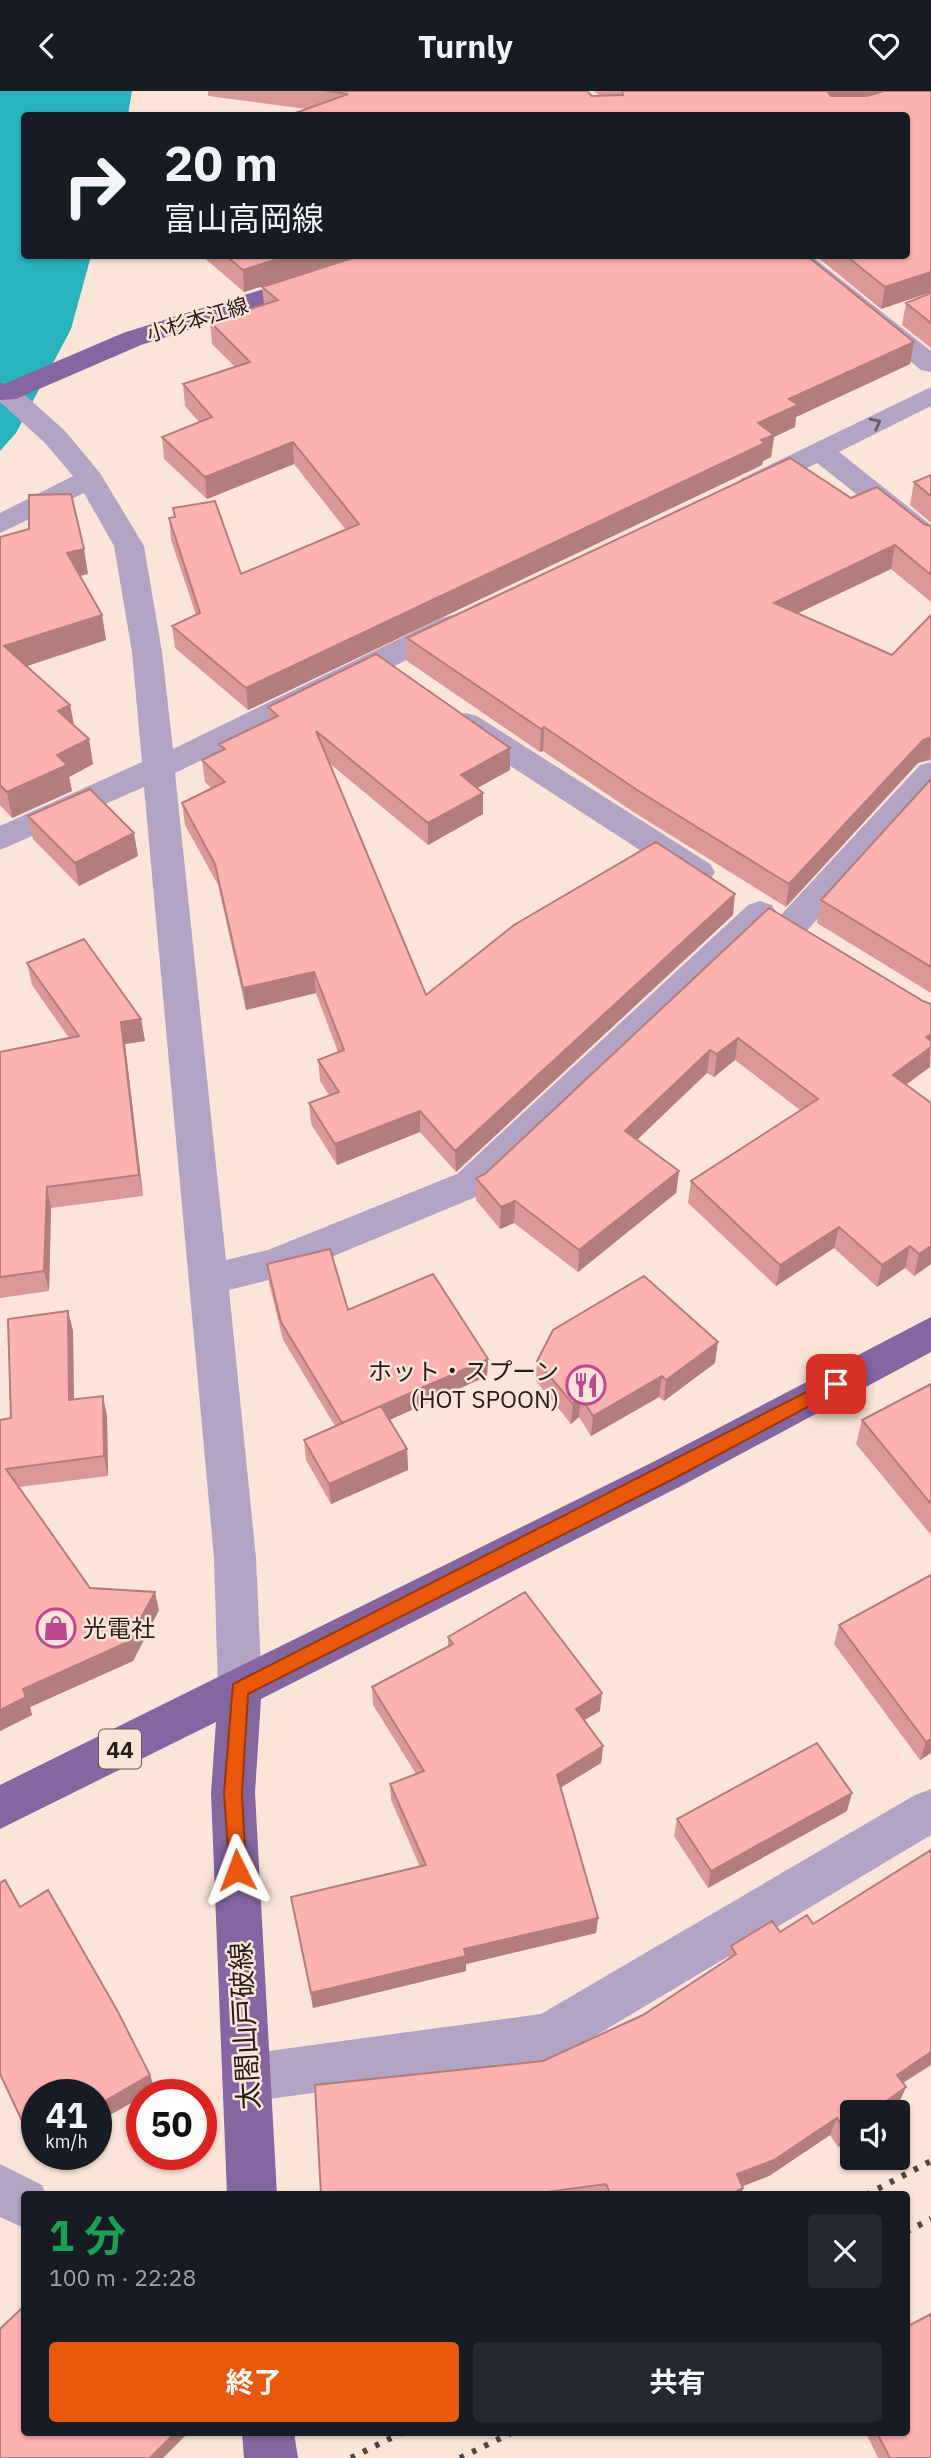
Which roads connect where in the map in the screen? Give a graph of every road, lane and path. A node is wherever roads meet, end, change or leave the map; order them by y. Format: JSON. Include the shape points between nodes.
{"nodes":[{"id":1,"x":387,"y":259,"type":"edge"},
{"id":2,"x":798,"y":259,"type":"edge"},
{"id":3,"x":910,"y":310,"type":"edge"},
{"id":4,"x":878,"y":322,"type":"junction"},
{"id":5,"x":931,"y":364,"type":"edge"},
{"id":6,"x":3,"y":392,"type":"edge"},
{"id":7,"x":931,"y":395,"type":"edge"},
{"id":8,"x":821,"y":451,"type":"junction"},
{"id":9,"x":90,"y":479,"type":"junction"},
{"id":10,"x":720,"y":499,"type":"edge"},
{"id":11,"x":0,"y":524,"type":"edge"},
{"id":12,"x":931,"y":539,"type":"edge"},
{"id":13,"x":480,"y":612,"type":"edge"},
{"id":14,"x":379,"y":660,"type":"junction"},
{"id":15,"x":411,"y":683,"type":"edge"},
{"id":16,"x":443,"y":706,"type":"edge"},
{"id":17,"x":158,"y":768,"type":"junction"},
{"id":18,"x":931,"y":772,"type":"edge"},
{"id":19,"x":0,"y":839,"type":"edge"},
{"id":20,"x":766,"y":913,"type":"junction"},
{"id":21,"x":209,"y":1280,"type":"junction"},
{"id":22,"x":931,"y":1333,"type":"edge"},
{"id":23,"x":240,"y":1690,"type":"junction"},
{"id":24,"x":0,"y":1808,"type":"edge"},
{"id":25,"x":931,"y":1809,"type":"edge"},
{"id":26,"x":246,"y":2078,"type":"junction"},
{"id":27,"x":0,"y":2189,"type":"edge"},
{"id":28,"x":252,"y":2191,"type":"edge"},
{"id":29,"x":21,"y":2201,"type":"edge"},
{"id":30,"x":268,"y":2436,"type":"edge"},
{"id":31,"x":271,"y":2458,"type":"edge"}],
"edges":[{"from":1,"to":6,"type":"main road","name":"小杉本江線","via":[[96,352]]},
{"from":2,"to":4,"type":"street"},
{"from":3,"to":4,"type":"street"},
{"from":4,"to":5,"type":"street"},
{"from":6,"to":9,"type":"street","via":[[55,437]]},
{"from":8,"to":7,"type":"street","one_way":true},
{"from":8,"to":10,"type":"street"},
{"from":8,"to":12,"type":"street"},
{"from":9,"to":11,"type":"street"},
{"from":9,"to":17,"type":"street","via":[[129,546],[147,652]]},
{"from":13,"to":14,"type":"street"},
{"from":14,"to":15,"type":"street"},
{"from":14,"to":17,"type":"street"},
{"from":16,"to":20,"type":"street"},
{"from":17,"to":19,"type":"street"},
{"from":17,"to":21,"type":"street"},
{"from":18,"to":20,"type":"street"},
{"from":20,"to":21,"type":"street","via":[[470,1184],[274,1264]]},
{"from":21,"to":23,"type":"street","via":[[236,1558]]},
{"from":22,"to":23,"type":"main road","number":"44","via":[[669,1473]]},
{"from":23,"to":24,"type":"main road","number":"44"},
{"from":23,"to":26,"type":"main road","name":"太閤山戸破線","via":[[233,1793]]},
{"from":25,"to":26,"type":"street","via":[[548,2037]]},
{"from":26,"to":28,"type":"main road","name":"太閤山戸破線"},
{"from":27,"to":29,"type":"street"},
{"from":30,"to":31,"type":"main road"}]}
